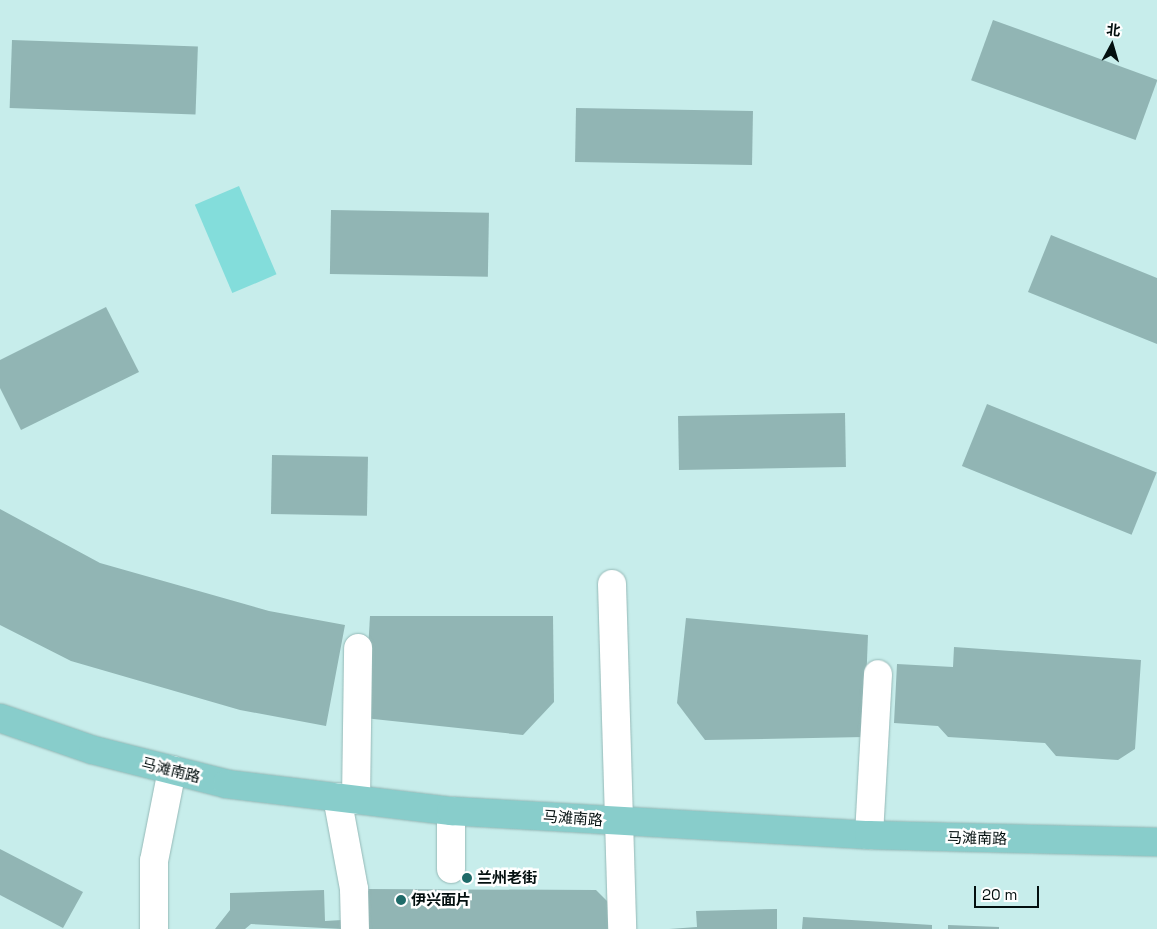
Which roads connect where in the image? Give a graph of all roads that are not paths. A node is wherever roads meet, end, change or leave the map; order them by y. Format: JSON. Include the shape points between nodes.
{"nodes":[{"id":1,"x":612,"y":584,"type":"dead end"},
{"id":2,"x":358,"y":648,"type":"dead end"},
{"id":3,"x":878,"y":674,"type":"dead end"},
{"id":4,"x":0,"y":718,"type":"edge"},
{"id":5,"x":172,"y":770,"type":"junction"},
{"id":6,"x":346,"y":798,"type":"junction"},
{"id":7,"x":451,"y":810,"type":"junction"},
{"id":8,"x":622,"y":822,"type":"junction"},
{"id":9,"x":869,"y":835,"type":"junction"},
{"id":10,"x":1157,"y":842,"type":"edge"},
{"id":11,"x":451,"y":869,"type":"dead end"},
{"id":12,"x":154,"y":929,"type":"edge"},
{"id":13,"x":355,"y":929,"type":"edge"},
{"id":14,"x":622,"y":929,"type":"edge"}],
"edges":[{"from":1,"to":8,"type":"street"},
{"from":2,"to":6,"type":"street"},
{"from":3,"to":9,"type":"street"},
{"from":4,"to":5,"type":"main road","name":"马滩南路","via":[[93,750]]},
{"from":5,"to":6,"type":"main road","name":"马滩南路","via":[[227,784]]},
{"from":5,"to":12,"type":"street","via":[[154,861]]},
{"from":6,"to":7,"type":"main road","name":"马滩南路"},
{"from":6,"to":13,"type":"street"},
{"from":7,"to":8,"type":"main road","name":"马滩南路"},
{"from":7,"to":11,"type":"street"},
{"from":8,"to":9,"type":"main road","name":"马滩南路"},
{"from":8,"to":14,"type":"street"},
{"from":9,"to":10,"type":"main road","name":"马滩南路"}]}
